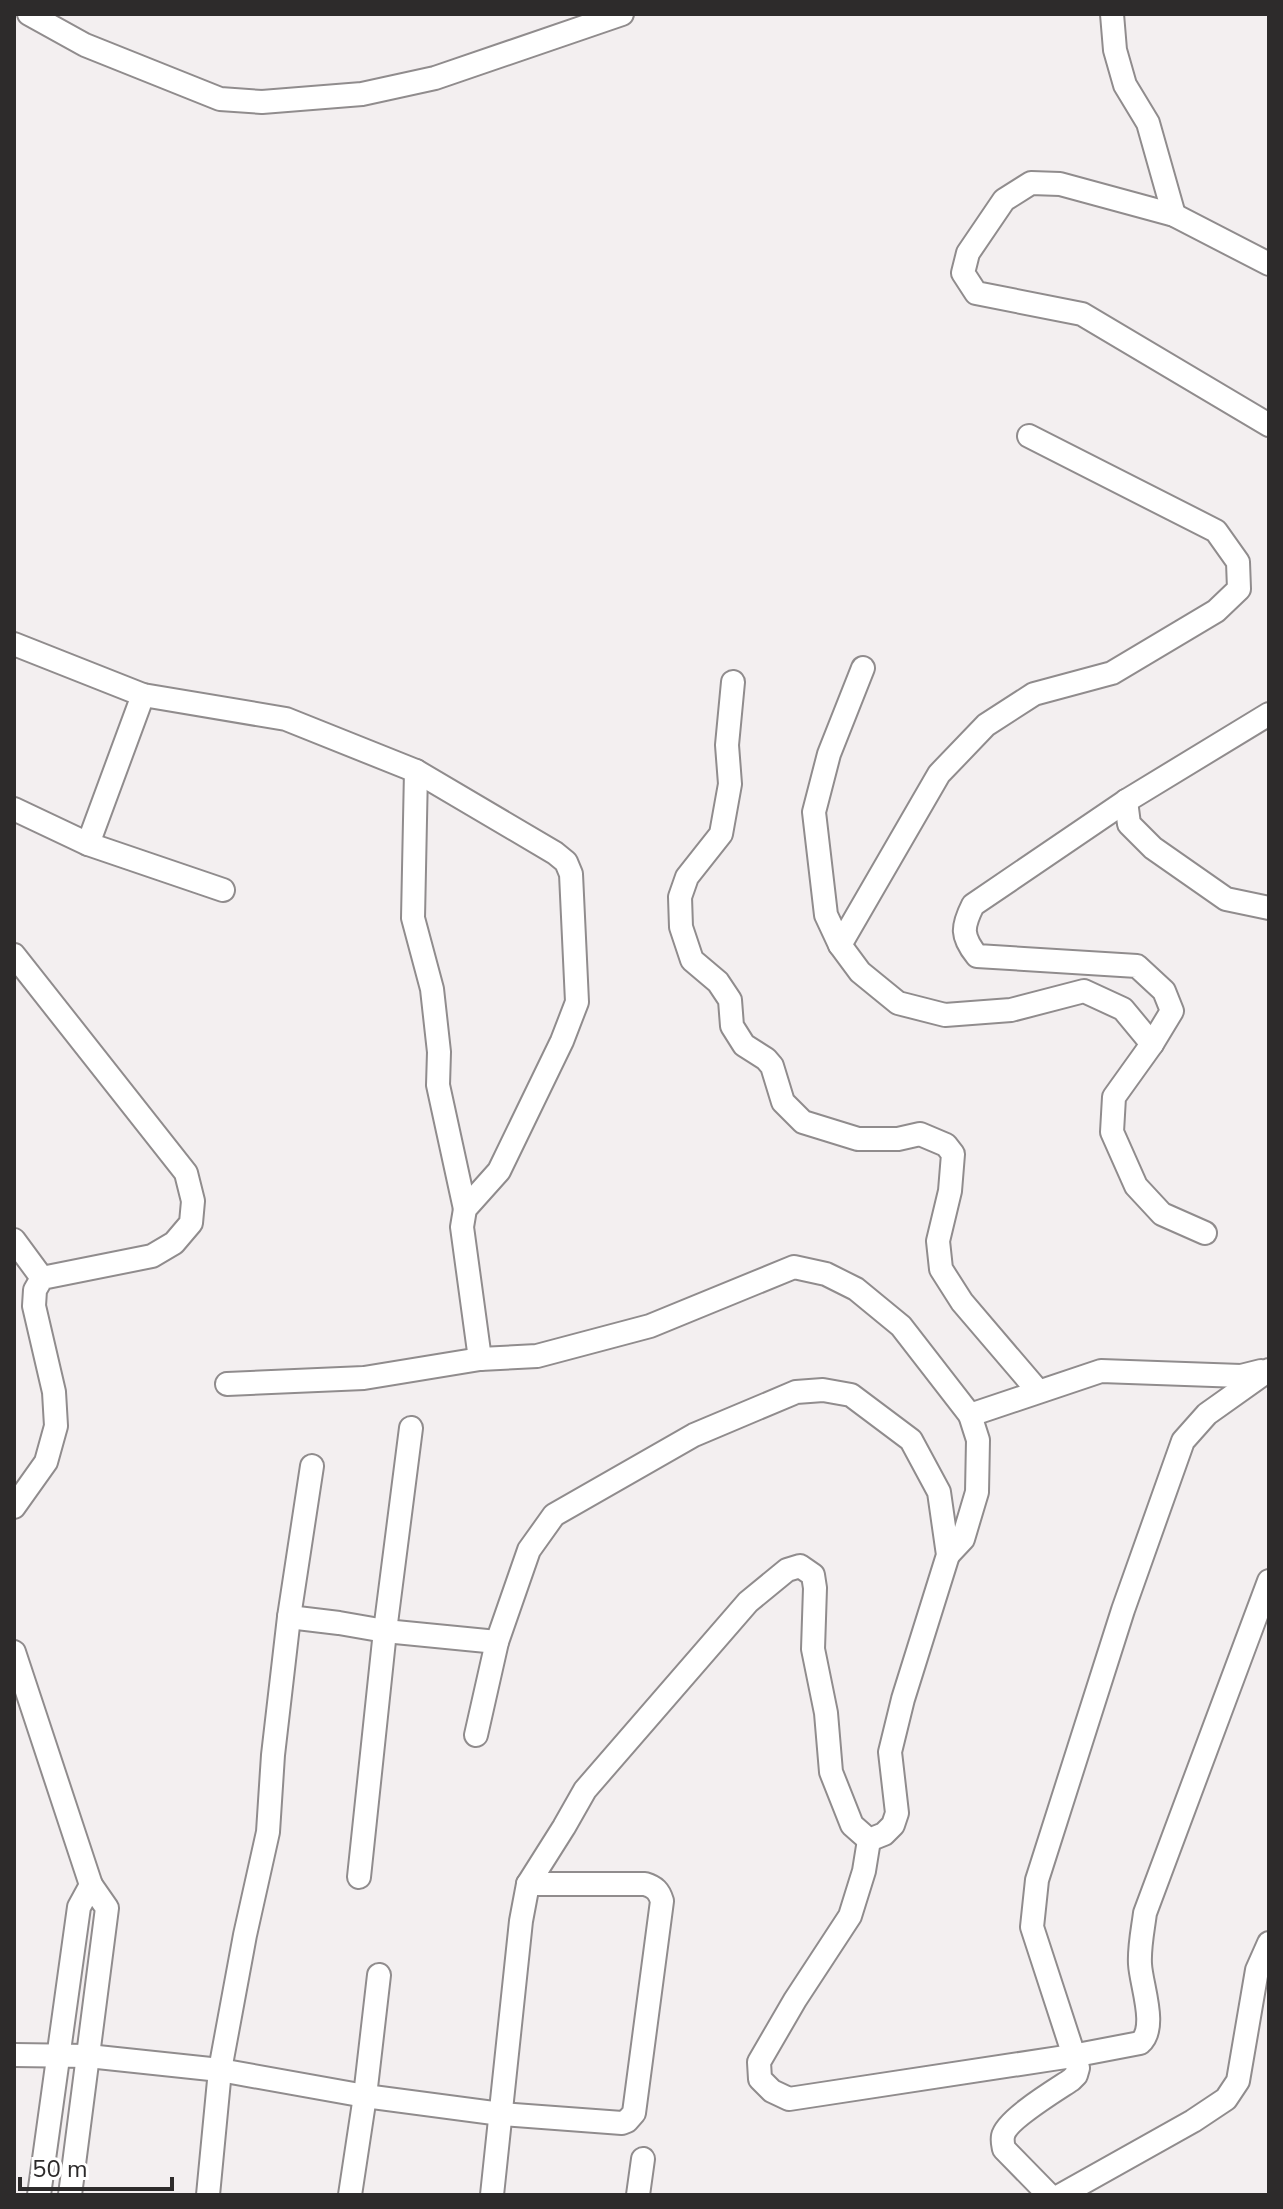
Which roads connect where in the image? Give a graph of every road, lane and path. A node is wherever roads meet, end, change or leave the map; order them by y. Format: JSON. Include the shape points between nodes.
{"nodes":[{"id":1,"x":29,"y":14,"type":"edge"},
{"id":2,"x":622,"y":14,"type":"edge"},
{"id":3,"x":1112,"y":14,"type":"edge"},
{"id":4,"x":1174,"y":215,"type":"junction"},
{"id":5,"x":1269,"y":264,"type":"edge"},
{"id":6,"x":1269,"y":425,"type":"edge"},
{"id":7,"x":1029,"y":436,"type":"dead end"},
{"id":8,"x":14,"y":644,"type":"edge"},
{"id":9,"x":863,"y":668,"type":"dead end"},
{"id":10,"x":733,"y":682,"type":"dead end"},
{"id":11,"x":143,"y":695,"type":"junction"},
{"id":12,"x":1269,"y":714,"type":"edge"},
{"id":13,"x":416,"y":771,"type":"junction"},
{"id":14,"x":1126,"y":801,"type":"junction"},
{"id":15,"x":14,"y":809,"type":"edge"},
{"id":16,"x":88,"y":844,"type":"junction"},
{"id":17,"x":223,"y":890,"type":"dead end"},
{"id":18,"x":1269,"y":908,"type":"edge"},
{"id":19,"x":840,"y":945,"type":"junction"},
{"id":20,"x":14,"y":955,"type":"edge"},
{"id":21,"x":1152,"y":1044,"type":"junction"},
{"id":22,"x":465,"y":1209,"type":"junction"},
{"id":23,"x":1205,"y":1233,"type":"dead end"},
{"id":24,"x":14,"y":1240,"type":"edge"},
{"id":25,"x":42,"y":1278,"type":"junction"},
{"id":26,"x":480,"y":1359,"type":"junction"},
{"id":27,"x":1269,"y":1370,"type":"edge"},
{"id":28,"x":227,"y":1384,"type":"dead end"},
{"id":29,"x":1038,"y":1391,"type":"junction"},
{"id":30,"x":970,"y":1415,"type":"junction"},
{"id":31,"x":411,"y":1428,"type":"dead end"},
{"id":32,"x":312,"y":1466,"type":"dead end"},
{"id":33,"x":14,"y":1507,"type":"edge"},
{"id":34,"x":948,"y":1555,"type":"junction"},
{"id":35,"x":1269,"y":1581,"type":"edge"},
{"id":36,"x":289,"y":1617,"type":"junction"},
{"id":37,"x":385,"y":1631,"type":"junction"},
{"id":38,"x":497,"y":1642,"type":"junction"},
{"id":39,"x":14,"y":1652,"type":"edge"},
{"id":40,"x":476,"y":1735,"type":"dead end"},
{"id":41,"x":869,"y":1840,"type":"junction"},
{"id":42,"x":359,"y":1877,"type":"dead end"},
{"id":43,"x":528,"y":1884,"type":"junction"},
{"id":44,"x":91,"y":1885,"type":"junction"},
{"id":45,"x":1269,"y":1943,"type":"edge"},
{"id":46,"x":379,"y":1975,"type":"dead end"},
{"id":47,"x":14,"y":2055,"type":"edge"},
{"id":48,"x":88,"y":2056,"type":"junction"},
{"id":49,"x":1072,"y":2056,"type":"junction"},
{"id":50,"x":58,"y":2057,"type":"junction"},
{"id":51,"x":220,"y":2070,"type":"junction"},
{"id":52,"x":365,"y":2096,"type":"junction"},
{"id":53,"x":501,"y":2114,"type":"junction"},
{"id":54,"x":643,"y":2159,"type":"dead end"},
{"id":55,"x":39,"y":2195,"type":"edge"},
{"id":56,"x":70,"y":2195,"type":"edge"},
{"id":57,"x":208,"y":2195,"type":"edge"},
{"id":58,"x":350,"y":2195,"type":"edge"},
{"id":59,"x":492,"y":2195,"type":"edge"},
{"id":60,"x":638,"y":2195,"type":"edge"},
{"id":61,"x":1049,"y":2195,"type":"edge"},
{"id":62,"x":1061,"y":2195,"type":"edge"}],
"edges":[{"from":1,"to":2,"type":"street","via":[[85,45],[220,99],[262,102],[362,94],[435,78]]},
{"from":3,"to":4,"type":"street","via":[[1125,85],[1148,123]]},
{"from":4,"to":5,"type":"street"},
{"from":4,"to":6,"type":"street","via":[[1060,184],[1031,183],[1004,200],[968,253],[963,273],[976,293],[1082,314]]},
{"from":7,"to":19,"type":"street","via":[[1216,531],[1238,562],[1239,589],[1216,611],[1112,673],[1034,694],[986,725],[939,774]]},
{"from":8,"to":11,"type":"street"},
{"from":9,"to":19,"type":"street","via":[[829,754],[814,812],[826,915]]},
{"from":10,"to":29,"type":"street","via":[[727,745],[730,784],[721,834],[687,877],[680,897],[681,927],[692,960],[718,982],[730,1000],[732,1026],[744,1045],[772,1066],[783,1102],[803,1122],[858,1139],[920,1134],[946,1145],[953,1154],[938,1241],[941,1269],[962,1302]]},
{"from":11,"to":13,"type":"street","via":[[286,719]]},
{"from":11,"to":16,"type":"street"},
{"from":12,"to":14,"type":"street"},
{"from":13,"to":22,"type":"street","via":[[413,918],[432,989],[438,1085]]},
{"from":13,"to":22,"type":"street","via":[[555,853],[571,874],[577,1002],[499,1171]]},
{"from":14,"to":18,"type":"street","via":[[1129,824],[1153,848],[1226,899]]},
{"from":14,"to":21,"type":"street","via":[[973,905],[964,923],[966,942],[977,956],[1137,966],[1164,991],[1172,1011]]},
{"from":15,"to":16,"type":"street"},
{"from":16,"to":17,"type":"street"},
{"from":19,"to":21,"type":"street","via":[[860,972],[898,1003],[945,1015],[1011,1010],[1084,991],[1123,1009]]},
{"from":20,"to":25,"type":"street","via":[[186,1173],[193,1201],[191,1223],[174,1243],[152,1256]]},
{"from":21,"to":23,"type":"street","via":[[1114,1097],[1112,1132],[1136,1186],[1162,1214]]},
{"from":22,"to":26,"type":"street","via":[[462,1227]]},
{"from":24,"to":25,"type":"street"},
{"from":25,"to":33,"type":"street","via":[[34,1306],[54,1392],[56,1426],[46,1462]]},
{"from":26,"to":28,"type":"street","via":[[364,1378]]},
{"from":26,"to":30,"type":"street","via":[[537,1356],[650,1326],[794,1267],[826,1274],[856,1289],[901,1326]]},
{"from":27,"to":29,"type":"street","via":[[1241,1376],[1101,1371]]},
{"from":27,"to":49,"type":"street","via":[[1207,1414],[1183,1441],[1037,1880],[1032,1927]]},
{"from":29,"to":30,"type":"street"},
{"from":30,"to":34,"type":"street","via":[[978,1440],[977,1492],[963,1539]]},
{"from":31,"to":37,"type":"street"},
{"from":32,"to":36,"type":"street"},
{"from":34,"to":38,"type":"street","via":[[939,1492],[911,1440],[851,1395],[796,1392],[694,1435],[554,1515],[529,1550]]},
{"from":34,"to":41,"type":"street","via":[[890,1752],[897,1813],[884,1834]]},
{"from":35,"to":49,"type":"street","via":[[1145,1913],[1140,1962],[1149,2032],[1133,2046]]},
{"from":36,"to":37,"type":"street"},
{"from":36,"to":51,"type":"street","via":[[268,1832]]},
{"from":37,"to":38,"type":"street"},
{"from":37,"to":42,"type":"street"},
{"from":38,"to":40,"type":"street"},
{"from":39,"to":44,"type":"street"},
{"from":41,"to":43,"type":"street","via":[[852,1825],[831,1772],[813,1649],[815,1588],[813,1575],[800,1566],[787,1570],[748,1602],[585,1790]]},
{"from":41,"to":49,"type":"street","via":[[850,1916],[759,2062],[760,2079],[789,2099]]},
{"from":43,"to":53,"type":"street"},
{"from":43,"to":53,"type":"street","via":[[645,1884],[660,1893],[662,1901],[631,2118],[622,2123]]},
{"from":44,"to":48,"type":"street","via":[[107,1908]]},
{"from":44,"to":50,"type":"street","via":[[79,1907]]},
{"from":45,"to":62,"type":"street","via":[[1257,1970],[1238,2081],[1226,2099]]},
{"from":46,"to":52,"type":"street"},
{"from":47,"to":50,"type":"street"},
{"from":48,"to":50,"type":"street"},
{"from":48,"to":51,"type":"street"},
{"from":48,"to":56,"type":"street"},
{"from":49,"to":61,"type":"street","via":[[1076,2075],[1020,2116],[1002,2139],[1004,2149]]},
{"from":50,"to":55,"type":"street"},
{"from":51,"to":52,"type":"street"},
{"from":51,"to":57,"type":"street"},
{"from":52,"to":53,"type":"street"},
{"from":52,"to":58,"type":"street"},
{"from":53,"to":59,"type":"street"},
{"from":54,"to":60,"type":"street"}]}
